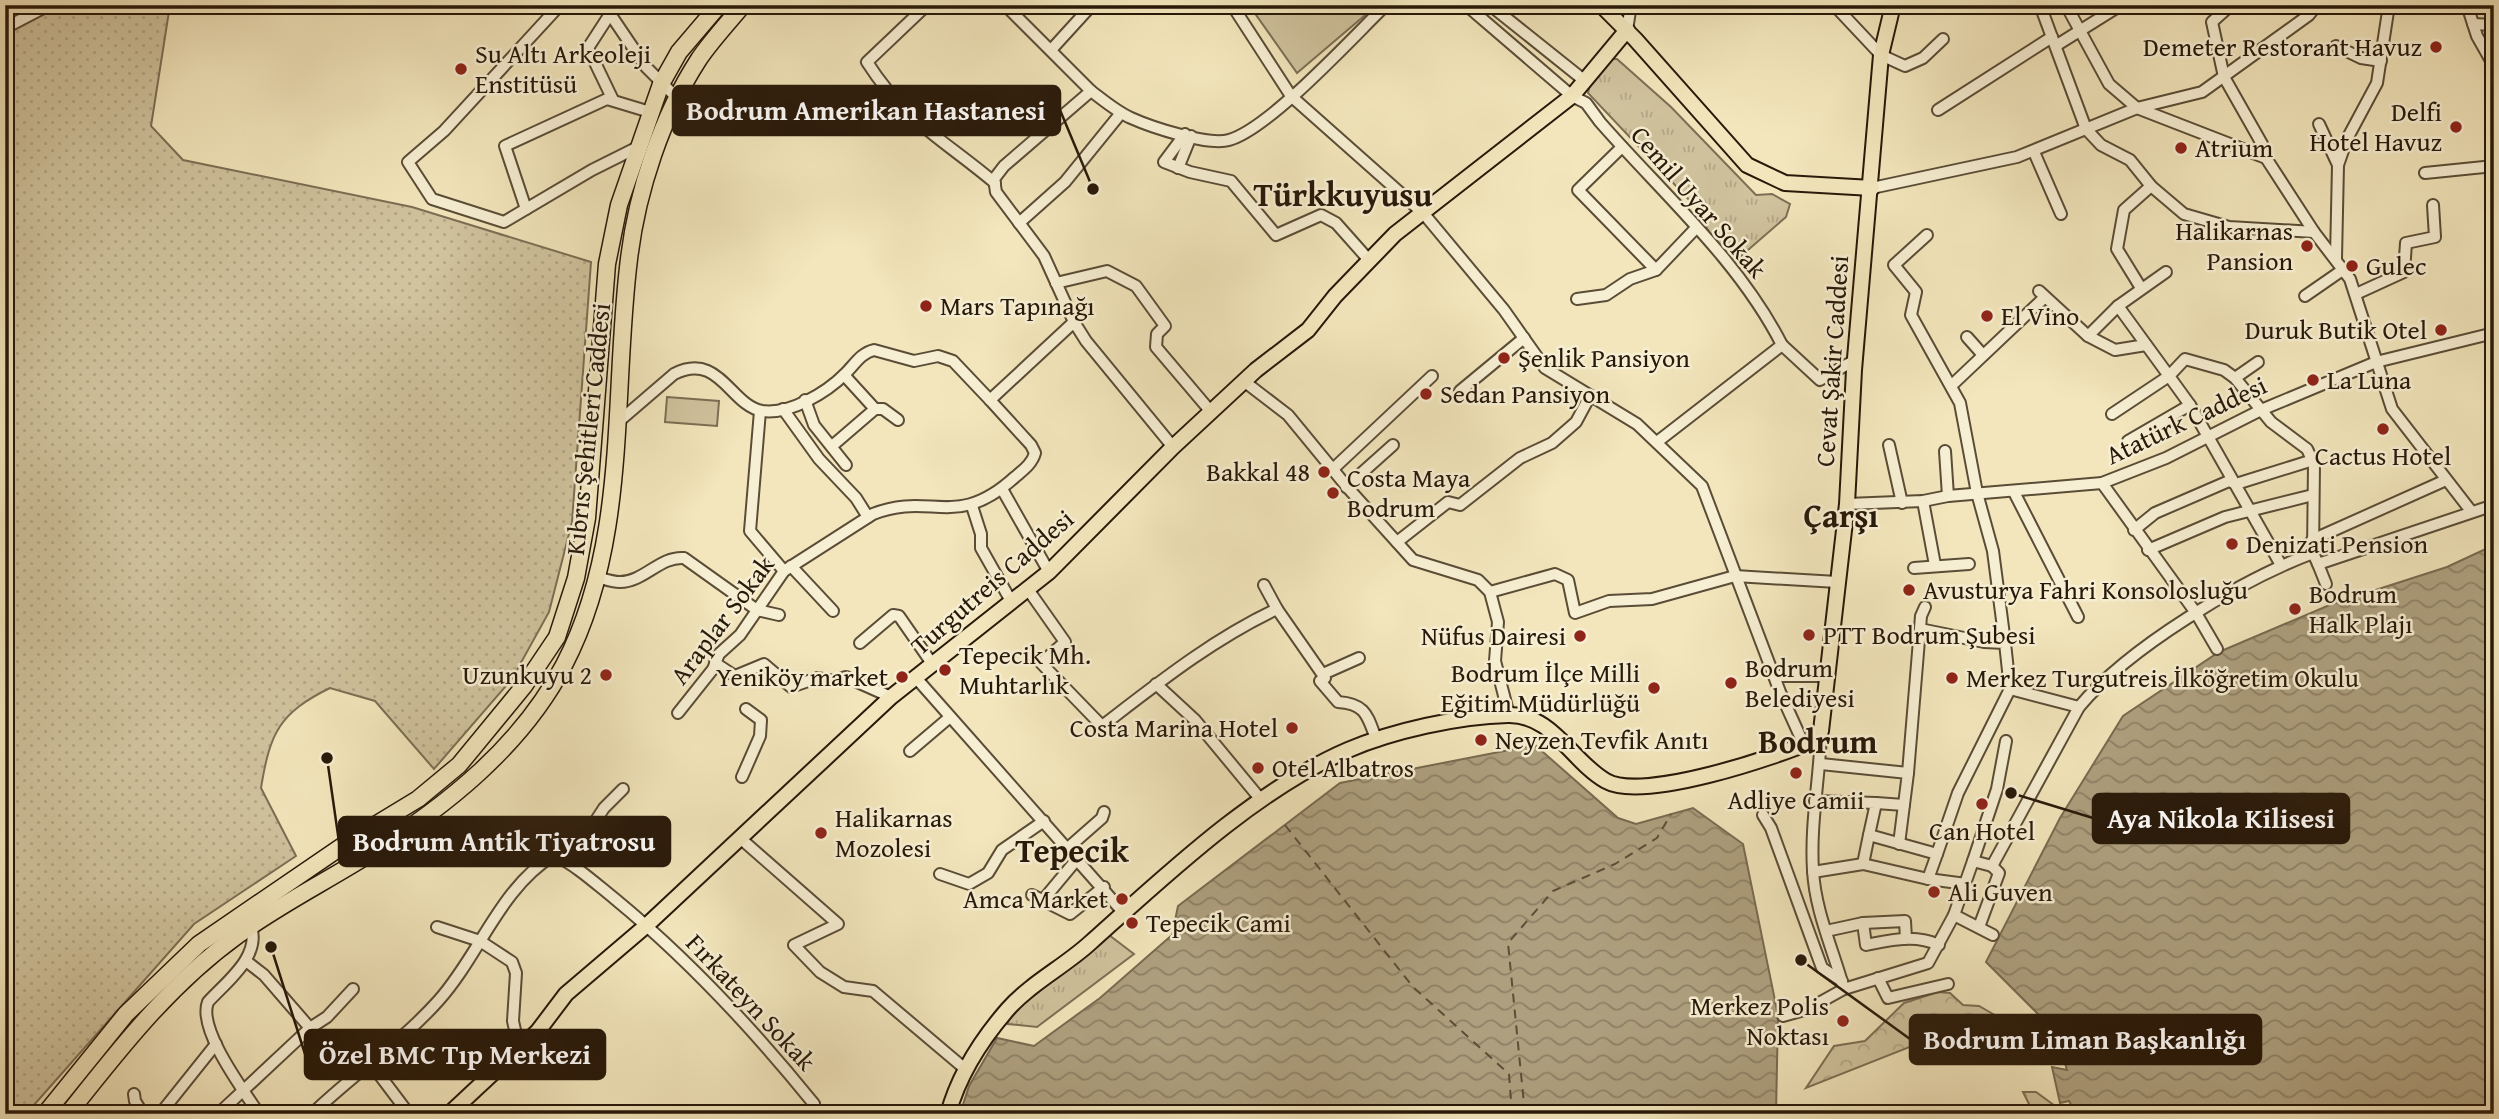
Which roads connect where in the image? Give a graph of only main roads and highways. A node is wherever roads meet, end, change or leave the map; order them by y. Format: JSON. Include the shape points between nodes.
{"nodes":[{"id":1,"x":719,"y":5,"type":"edge"},
{"id":2,"x":743,"y":5,"type":"edge"},
{"id":3,"x":1601,"y":5,"type":"edge"},
{"id":4,"x":1893,"y":5,"type":"edge"},
{"id":5,"x":1627,"y":30,"type":"junction"},
{"id":6,"x":1872,"y":188,"type":"junction"},
{"id":7,"x":45,"y":1114,"type":"edge"},
{"id":8,"x":68,"y":1114,"type":"edge"},
{"id":9,"x":449,"y":1114,"type":"edge"},
{"id":10,"x":948,"y":1114,"type":"edge"}],
"edges":[{"from":1,"to":7,"type":"highway","name":"Kıbrıs Şehitleri Caddesi","via":[[679,52],[661,85],[619,205],[607,264],[587,517],[576,578],[557,637],[524,686],[459,765],[418,799],[199,944],[126,1014]]},
{"from":2,"to":8,"type":"highway","name":"Kıbrıs Şehitleri Caddesi","via":[[702,54],[678,99],[641,198],[629,258],[607,538],[576,639],[556,679],[519,729],[469,782],[370,854],[251,926],[187,976],[140,1023]]},
{"from":3,"to":5,"type":"main road"},
{"from":4,"to":6,"type":"main road","name":"Cevat Şakir Caddesi","via":[[1881,55]]},
{"from":5,"to":6,"type":"main road","via":[[1747,165],[1785,183]]},
{"from":5,"to":9,"type":"main road","name":"Turgutreis Caddesi","via":[[1572,96],[1368,259],[1308,330],[1173,447],[1049,572],[891,697],[647,925],[566,994],[538,1031]]},
{"from":6,"to":10,"type":"main road","name":"Cevat Şakir Caddesi","via":[[1838,582],[1821,731],[1815,740],[1755,763],[1636,786],[1606,781],[1544,725],[1509,715],[1454,721],[1377,741],[1319,764],[1262,801],[1013,1004],[964,1069]]}]}
